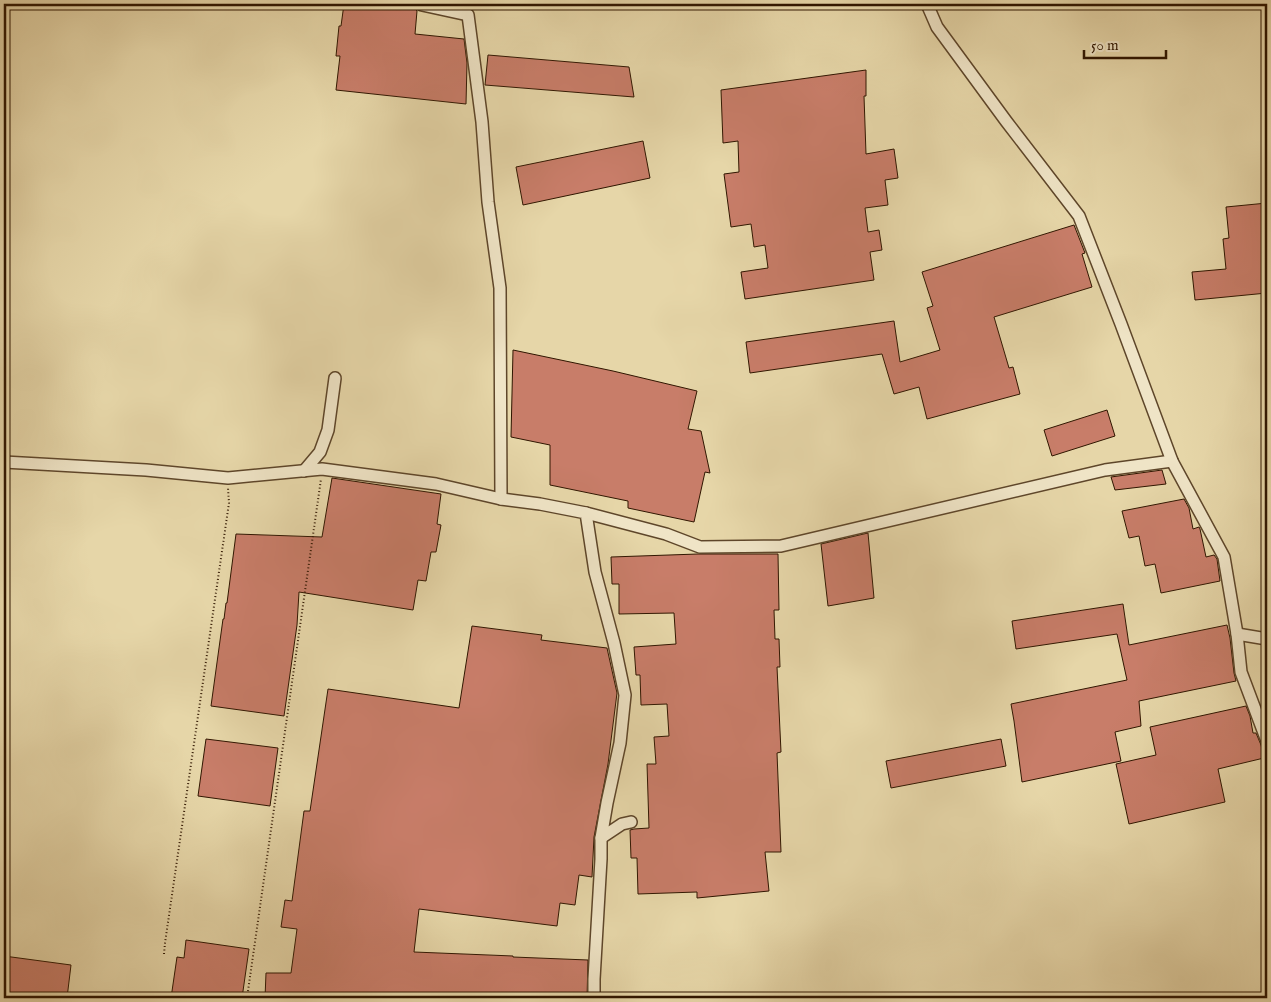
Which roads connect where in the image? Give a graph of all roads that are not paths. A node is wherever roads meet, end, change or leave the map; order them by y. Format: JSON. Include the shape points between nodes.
{"nodes":[{"id":1,"x":422,"y":4,"type":"edge"},
{"id":2,"x":927,"y":4,"type":"edge"},
{"id":3,"x":335,"y":378,"type":"dead end"},
{"id":4,"x":1172,"y":461,"type":"junction"},
{"id":5,"x":4,"y":462,"type":"edge"},
{"id":6,"x":304,"y":470,"type":"junction"},
{"id":7,"x":501,"y":499,"type":"junction"},
{"id":8,"x":586,"y":513,"type":"junction"},
{"id":9,"x":1237,"y":634,"type":"junction"},
{"id":10,"x":1267,"y":638,"type":"edge"},
{"id":11,"x":1267,"y":740,"type":"edge"},
{"id":12,"x":631,"y":822,"type":"dead end"},
{"id":13,"x":601,"y":838,"type":"junction"},
{"id":14,"x":594,"y":998,"type":"edge"}],
"edges":[{"from":1,"to":7,"type":"street","via":[[468,15],[500,288]]},
{"from":2,"to":4,"type":"street","via":[[937,27],[1079,216]]},
{"from":3,"to":6,"type":"street","via":[[328,430],[320,452]]},
{"from":4,"to":8,"type":"street","via":[[1105,470],[781,546],[700,547],[666,534]]},
{"from":4,"to":9,"type":"street","via":[[1224,557]]},
{"from":5,"to":6,"type":"street","via":[[228,478]]},
{"from":6,"to":7,"type":"street","via":[[322,469],[436,484]]},
{"from":7,"to":8,"type":"street"},
{"from":8,"to":13,"type":"street","via":[[595,572],[625,695],[620,743]]},
{"from":9,"to":10,"type":"street"},
{"from":9,"to":11,"type":"street","via":[[1242,672]]},
{"from":12,"to":13,"type":"street"},
{"from":13,"to":14,"type":"street"}]}
